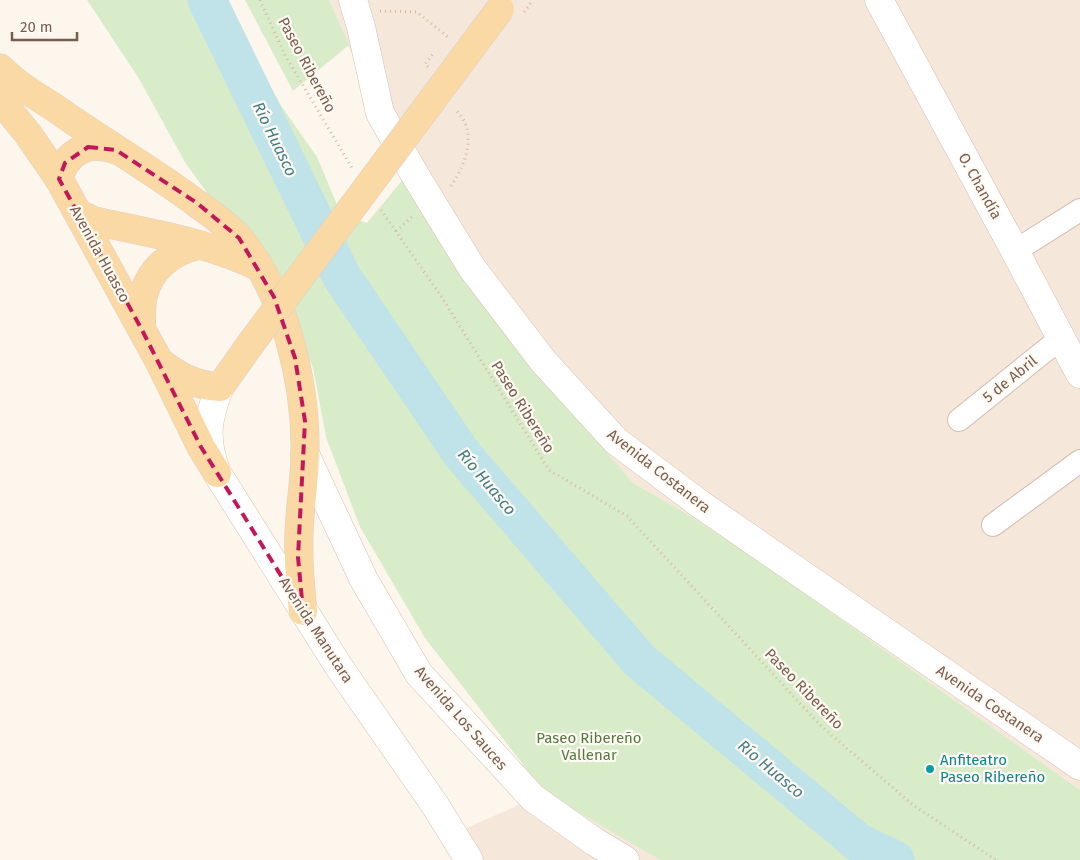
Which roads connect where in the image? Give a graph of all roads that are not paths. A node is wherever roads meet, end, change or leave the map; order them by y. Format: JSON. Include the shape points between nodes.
{"nodes":[{"id":1,"x":353,"y":0,"type":"edge"},
{"id":2,"x":879,"y":0,"type":"edge"},
{"id":3,"x":503,"y":5,"type":"edge"},
{"id":4,"x":0,"y":68,"type":"edge"},
{"id":5,"x":0,"y":92,"type":"edge"},
{"id":6,"x":116,"y":150,"type":"junction"},
{"id":7,"x":58,"y":179,"type":"junction"},
{"id":8,"x":1080,"y":210,"type":"edge"},
{"id":9,"x":79,"y":214,"type":"junction"},
{"id":10,"x":199,"y":244,"type":"junction"},
{"id":11,"x":1015,"y":251,"type":"junction"},
{"id":12,"x":260,"y":267,"type":"junction"},
{"id":13,"x":141,"y":328,"type":"junction"},
{"id":14,"x":1061,"y":338,"type":"junction"},
{"id":15,"x":159,"y":361,"type":"junction"},
{"id":16,"x":1080,"y":374,"type":"edge"},
{"id":17,"x":220,"y":387,"type":"junction"},
{"id":18,"x":959,"y":420,"type":"dead end"},
{"id":19,"x":305,"y":454,"type":"junction"},
{"id":20,"x":1080,"y":461,"type":"edge"},
{"id":21,"x":217,"y":473,"type":"junction"},
{"id":22,"x":993,"y":525,"type":"dead end"},
{"id":23,"x":303,"y":611,"type":"junction"},
{"id":24,"x":1080,"y":766,"type":"edge"},
{"id":25,"x":469,"y":860,"type":"edge"},
{"id":26,"x":625,"y":860,"type":"edge"}],
"edges":[{"from":1,"to":24,"type":"main road","name":"Avenida Costanera","via":[[380,113],[415,175],[472,268],[543,361],[616,441],[700,504]]},
{"from":2,"to":11,"type":"main road","name":"O. Chandía"},
{"from":3,"to":17,"type":"main road","bridge":true},
{"from":4,"to":6,"type":"main road"},
{"from":5,"to":7,"type":"main road","name":"Avenida Huasco"},
{"from":6,"to":7,"type":"main road","via":[[98,146],[79,150],[65,163]]},
{"from":6,"to":12,"type":"main road","via":[[196,203],[239,238]]},
{"from":7,"to":9,"type":"main road","name":"Avenida Huasco"},
{"from":8,"to":11,"type":"street"},
{"from":9,"to":10,"type":"main road","via":[[94,221]]},
{"from":9,"to":13,"type":"main road","name":"Avenida Huasco"},
{"from":10,"to":12,"type":"main road"},
{"from":10,"to":13,"type":"main road","via":[[174,254],[154,272],[143,297]]},
{"from":11,"to":14,"type":"main road","name":"O. Chandía"},
{"from":12,"to":19,"type":"main road","via":[[274,296],[295,358],[302,390]]},
{"from":13,"to":15,"type":"main road","name":"Avenida Huasco"},
{"from":14,"to":16,"type":"main road","name":"O. Chandía"},
{"from":14,"to":18,"type":"street","name":"5 de Abril"},
{"from":15,"to":17,"type":"main road","name":"Avenida Huasco","via":[[172,372],[197,384]]},
{"from":15,"to":21,"type":"main road","via":[[200,447]]},
{"from":17,"to":21,"type":"main road","name":"Avenida Manutara","via":[[213,404],[208,440],[210,457]]},
{"from":19,"to":23,"type":"main road","via":[[298,557]]},
{"from":19,"to":26,"type":"main road","name":"Avenida Los Sauces","via":[[364,580],[419,674],[533,798]]},
{"from":20,"to":22,"type":"street"},
{"from":21,"to":23,"type":"main road","name":"Avenida Manutara"},
{"from":23,"to":25,"type":"main road","name":"Avenida Manutara","via":[[436,805]]}]}
